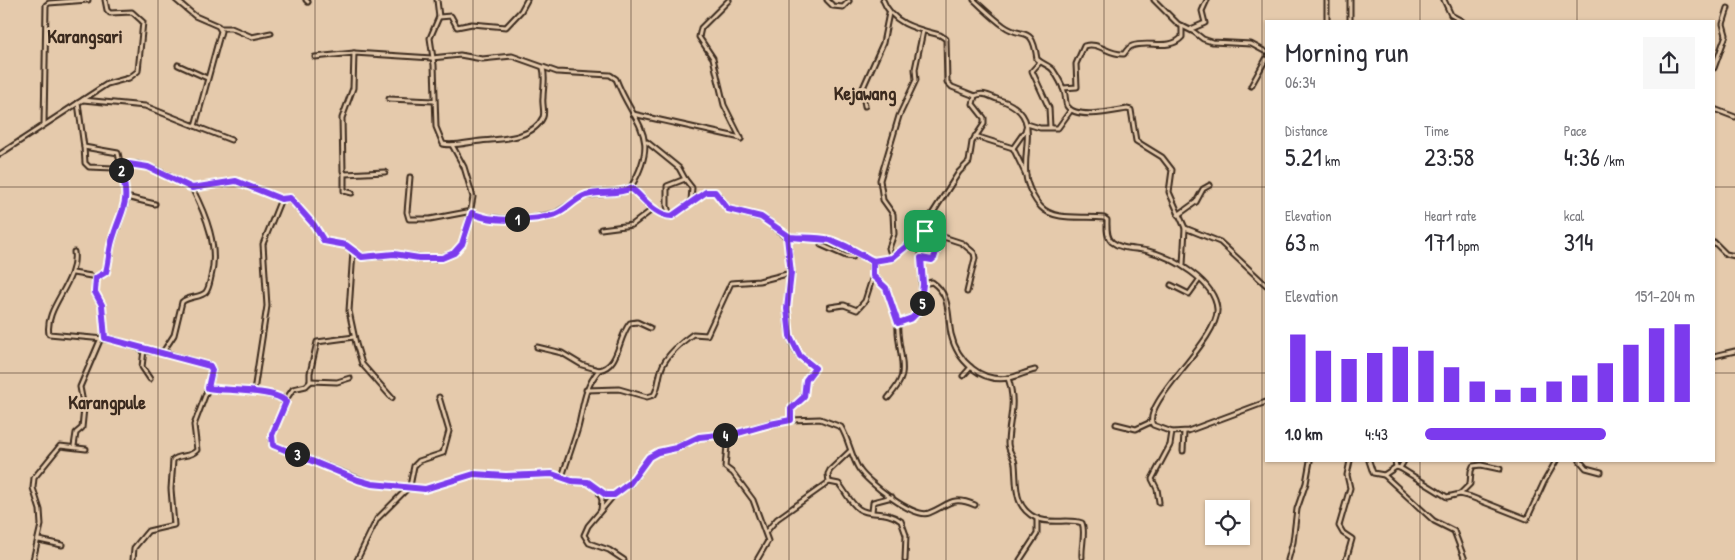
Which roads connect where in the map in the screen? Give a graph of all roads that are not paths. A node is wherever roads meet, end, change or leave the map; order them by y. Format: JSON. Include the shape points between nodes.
{"nodes":[{"id":1,"x":88,"y":0,"type":"edge"},
{"id":2,"x":105,"y":0,"type":"edge"},
{"id":3,"x":176,"y":0,"type":"edge"},
{"id":4,"x":438,"y":0,"type":"edge"},
{"id":5,"x":527,"y":0,"type":"edge"},
{"id":6,"x":729,"y":0,"type":"edge"},
{"id":7,"x":827,"y":0,"type":"edge"},
{"id":8,"x":883,"y":0,"type":"edge"},
{"id":9,"x":974,"y":0,"type":"edge"},
{"id":10,"x":1154,"y":0,"type":"edge"},
{"id":11,"x":1207,"y":0,"type":"edge"},
{"id":12,"x":1327,"y":0,"type":"edge"},
{"id":13,"x":1350,"y":0,"type":"edge"},
{"id":14,"x":1444,"y":0,"type":"edge"},
{"id":15,"x":62,"y":1,"type":"edge"},
{"id":16,"x":849,"y":1,"type":"edge"},
{"id":17,"x":1728,"y":8,"type":"dead end"},
{"id":18,"x":889,"y":13,"type":"junction"},
{"id":19,"x":439,"y":17,"type":"junction"},
{"id":20,"x":1327,"y":20,"type":"edge"},
{"id":21,"x":1350,"y":20,"type":"edge"},
{"id":22,"x":1460,"y":20,"type":"edge"},
{"id":23,"x":1182,"y":26,"type":"junction"},
{"id":24,"x":220,"y":28,"type":"junction"},
{"id":25,"x":1190,"y":29,"type":"junction"},
{"id":26,"x":923,"y":31,"type":"junction"},
{"id":27,"x":271,"y":33,"type":"dead end"},
{"id":28,"x":1265,"y":51,"type":"edge"},
{"id":29,"x":354,"y":53,"type":"junction"},
{"id":30,"x":315,"y":57,"type":"dead end"},
{"id":31,"x":432,"y":58,"type":"junction"},
{"id":32,"x":1040,"y":62,"type":"junction"},
{"id":33,"x":1265,"y":62,"type":"edge"},
{"id":34,"x":1715,"y":65,"type":"edge"},
{"id":35,"x":178,"y":66,"type":"dead end"},
{"id":36,"x":543,"y":68,"type":"junction"},
{"id":37,"x":207,"y":78,"type":"junction"},
{"id":38,"x":1251,"y":86,"type":"dead end"},
{"id":39,"x":1063,"y":88,"type":"junction"},
{"id":40,"x":975,"y":96,"type":"junction"},
{"id":41,"x":389,"y":99,"type":"dead end"},
{"id":42,"x":83,"y":100,"type":"junction"},
{"id":43,"x":434,"y":101,"type":"junction"},
{"id":44,"x":78,"y":103,"type":"junction"},
{"id":45,"x":865,"y":106,"type":"dead end"},
{"id":46,"x":1715,"y":109,"type":"edge"},
{"id":47,"x":1071,"y":110,"type":"junction"},
{"id":48,"x":633,"y":114,"type":"junction"},
{"id":49,"x":1735,"y":117,"type":"edge"},
{"id":50,"x":1026,"y":124,"type":"junction"},
{"id":51,"x":44,"y":125,"type":"junction"},
{"id":52,"x":195,"y":126,"type":"junction"},
{"id":53,"x":1050,"y":127,"type":"junction"},
{"id":54,"x":975,"y":136,"type":"junction"},
{"id":55,"x":231,"y":140,"type":"dead end"},
{"id":56,"x":646,"y":142,"type":"junction"},
{"id":57,"x":452,"y":145,"type":"junction"},
{"id":58,"x":84,"y":147,"type":"junction"},
{"id":59,"x":1013,"y":148,"type":"junction"},
{"id":60,"x":0,"y":154,"type":"edge"},
{"id":61,"x":121,"y":168,"type":"junction"},
{"id":62,"x":385,"y":172,"type":"dead end"},
{"id":63,"x":344,"y":173,"type":"junction"},
{"id":64,"x":1026,"y":175,"type":"junction"},
{"id":65,"x":410,"y":177,"type":"dead end"},
{"id":66,"x":685,"y":179,"type":"junction"},
{"id":67,"x":1210,"y":185,"type":"dead end"},
{"id":68,"x":192,"y":188,"type":"junction"},
{"id":69,"x":631,"y":188,"type":"junction"},
{"id":70,"x":352,"y":193,"type":"dead end"},
{"id":71,"x":126,"y":197,"type":"junction"},
{"id":72,"x":281,"y":199,"type":"junction"},
{"id":73,"x":692,"y":201,"type":"junction"},
{"id":74,"x":155,"y":204,"type":"dead end"},
{"id":75,"x":653,"y":209,"type":"junction"},
{"id":76,"x":472,"y":213,"type":"junction"},
{"id":77,"x":1178,"y":215,"type":"junction"},
{"id":78,"x":670,"y":216,"type":"junction"},
{"id":79,"x":601,"y":229,"type":"dead end"},
{"id":80,"x":1185,"y":229,"type":"junction"},
{"id":81,"x":925,"y":231,"type":"junction"},
{"id":82,"x":941,"y":236,"type":"junction"},
{"id":83,"x":787,"y":237,"type":"junction"},
{"id":84,"x":1715,"y":243,"type":"edge"},
{"id":85,"x":821,"y":245,"type":"dead end"},
{"id":86,"x":353,"y":250,"type":"junction"},
{"id":87,"x":74,"y":252,"type":"dead end"},
{"id":88,"x":856,"y":252,"type":"junction"},
{"id":89,"x":1735,"y":256,"type":"edge"},
{"id":90,"x":892,"y":258,"type":"junction"},
{"id":91,"x":921,"y":258,"type":"junction"},
{"id":92,"x":873,"y":261,"type":"junction"},
{"id":93,"x":1183,"y":265,"type":"junction"},
{"id":94,"x":73,"y":273,"type":"junction"},
{"id":95,"x":791,"y":273,"type":"junction"},
{"id":96,"x":92,"y":276,"type":"dead end"},
{"id":97,"x":873,"y":276,"type":"junction"},
{"id":98,"x":1199,"y":280,"type":"junction"},
{"id":99,"x":923,"y":284,"type":"junction"},
{"id":100,"x":1265,"y":284,"type":"edge"},
{"id":101,"x":1171,"y":285,"type":"dead end"},
{"id":102,"x":967,"y":292,"type":"dead end"},
{"id":103,"x":830,"y":307,"type":"dead end"},
{"id":104,"x":898,"y":323,"type":"junction"},
{"id":105,"x":650,"y":328,"type":"dead end"},
{"id":106,"x":354,"y":337,"type":"junction"},
{"id":107,"x":103,"y":338,"type":"junction"},
{"id":108,"x":537,"y":347,"type":"dead end"},
{"id":109,"x":144,"y":350,"type":"junction"},
{"id":110,"x":1735,"y":351,"type":"edge"},
{"id":111,"x":163,"y":352,"type":"junction"},
{"id":112,"x":1715,"y":356,"type":"edge"},
{"id":113,"x":971,"y":367,"type":"junction"},
{"id":114,"x":599,"y":370,"type":"junction"},
{"id":115,"x":1035,"y":370,"type":"dead end"},
{"id":116,"x":963,"y":376,"type":"dead end"},
{"id":117,"x":350,"y":378,"type":"dead end"},
{"id":118,"x":1008,"y":378,"type":"junction"},
{"id":119,"x":150,"y":379,"type":"dead end"},
{"id":120,"x":310,"y":382,"type":"junction"},
{"id":121,"x":208,"y":388,"type":"junction"},
{"id":122,"x":586,"y":390,"type":"junction"},
{"id":123,"x":254,"y":391,"type":"junction"},
{"id":124,"x":439,"y":397,"type":"dead end"},
{"id":125,"x":392,"y":398,"type":"dead end"},
{"id":126,"x":888,"y":398,"type":"dead end"},
{"id":127,"x":285,"y":402,"type":"junction"},
{"id":128,"x":1265,"y":402,"type":"edge"},
{"id":129,"x":791,"y":420,"type":"junction"},
{"id":130,"x":1151,"y":422,"type":"junction"},
{"id":131,"x":1116,"y":424,"type":"dead end"},
{"id":132,"x":1172,"y":432,"type":"junction"},
{"id":133,"x":1184,"y":432,"type":"junction"},
{"id":134,"x":728,"y":435,"type":"junction"},
{"id":135,"x":74,"y":446,"type":"junction"},
{"id":136,"x":86,"y":449,"type":"dead end"},
{"id":137,"x":850,"y":451,"type":"junction"},
{"id":138,"x":1183,"y":451,"type":"dead end"},
{"id":139,"x":1310,"y":462,"type":"edge"},
{"id":140,"x":1350,"y":462,"type":"edge"},
{"id":141,"x":1368,"y":462,"type":"edge"},
{"id":142,"x":1395,"y":462,"type":"edge"},
{"id":143,"x":1403,"y":462,"type":"edge"},
{"id":144,"x":1555,"y":462,"type":"edge"},
{"id":145,"x":1581,"y":462,"type":"edge"},
{"id":146,"x":1398,"y":468,"type":"junction"},
{"id":147,"x":1500,"y":469,"type":"dead end"},
{"id":148,"x":1601,"y":472,"type":"dead end"},
{"id":149,"x":1382,"y":475,"type":"junction"},
{"id":150,"x":562,"y":477,"type":"junction"},
{"id":151,"x":829,"y":482,"type":"junction"},
{"id":152,"x":596,"y":487,"type":"junction"},
{"id":153,"x":408,"y":488,"type":"junction"},
{"id":154,"x":1460,"y":494,"type":"junction"},
{"id":155,"x":614,"y":495,"type":"junction"},
{"id":156,"x":892,"y":497,"type":"junction"},
{"id":157,"x":1159,"y":502,"type":"dead end"},
{"id":158,"x":975,"y":505,"type":"dead end"},
{"id":159,"x":601,"y":510,"type":"junction"},
{"id":160,"x":872,"y":512,"type":"junction"},
{"id":161,"x":1037,"y":518,"type":"junction"},
{"id":162,"x":765,"y":533,"type":"junction"},
{"id":163,"x":39,"y":540,"type":"junction"},
{"id":164,"x":62,"y":544,"type":"dead end"},
{"id":165,"x":1082,"y":557,"type":"dead end"},
{"id":166,"x":33,"y":560,"type":"edge"},
{"id":167,"x":133,"y":560,"type":"edge"},
{"id":168,"x":357,"y":560,"type":"edge"},
{"id":169,"x":624,"y":560,"type":"edge"},
{"id":170,"x":757,"y":560,"type":"edge"},
{"id":171,"x":905,"y":560,"type":"edge"},
{"id":172,"x":1020,"y":560,"type":"edge"},
{"id":173,"x":1288,"y":560,"type":"edge"},
{"id":174,"x":1346,"y":560,"type":"edge"},
{"id":175,"x":1465,"y":560,"type":"edge"}],
"edges":[{"from":1,"to":15,"type":"street"},
{"from":2,"to":42,"type":"street","via":[[110,13],[132,12],[143,22],[139,67],[129,78],[107,84]]},
{"from":3,"to":24,"type":"street","via":[[195,16]]},
{"from":4,"to":19,"type":"street"},
{"from":5,"to":19,"type":"street","via":[[514,21],[503,28],[472,24],[457,27],[451,16]]},
{"from":6,"to":48,"type":"street","via":[[702,28],[699,37],[713,58],[724,105],[741,139]]},
{"from":7,"to":16,"type":"street","via":[[836,7]]},
{"from":8,"to":18,"type":"street"},
{"from":9,"to":32,"type":"street","via":[[1003,26],[1028,35],[1034,41]]},
{"from":10,"to":23,"type":"street"},
{"from":11,"to":25,"type":"street","via":[[1202,11],[1205,23]]},
{"from":12,"to":20,"type":"street"},
{"from":13,"to":21,"type":"street"},
{"from":14,"to":22,"type":"street","via":[[1451,15]]},
{"from":15,"to":51,"type":"street","via":[[46,5]]},
{"from":17,"to":34,"type":"street","via":[[1723,24],[1726,35]]},
{"from":18,"to":26,"type":"street"},
{"from":18,"to":45,"type":"street","via":[[883,44],[862,90]]},
{"from":19,"to":31,"type":"street","via":[[430,38]]},
{"from":23,"to":25,"type":"street"},
{"from":23,"to":39,"type":"street","via":[[1182,36],[1178,40],[1166,45],[1133,46],[1124,54],[1110,53],[1097,45],[1084,46],[1076,64],[1077,87]]},
{"from":24,"to":27,"type":"street","via":[[231,28],[252,37]]},
{"from":24,"to":37,"type":"street"},
{"from":25,"to":28,"type":"street","via":[[1207,41],[1251,44]]},
{"from":26,"to":40,"type":"street","via":[[946,39],[948,84]]},
{"from":26,"to":90,"type":"street","via":[[916,80],[898,116],[880,180],[883,200],[893,214],[894,234],[889,248]]},
{"from":29,"to":30,"type":"street"},
{"from":29,"to":31,"type":"street"},
{"from":29,"to":63,"type":"street","via":[[353,88],[342,118]]},
{"from":31,"to":36,"type":"street","via":[[512,56]]},
{"from":31,"to":43,"type":"street"},
{"from":32,"to":39,"type":"street","via":[[1052,70]]},
{"from":32,"to":53,"type":"street","via":[[1032,71],[1048,102]]},
{"from":33,"to":38,"type":"street"},
{"from":35,"to":37,"type":"street"},
{"from":36,"to":48,"type":"street","via":[[614,76]]},
{"from":36,"to":57,"type":"street","via":[[544,114],[531,129],[514,137]]},
{"from":37,"to":52,"type":"street"},
{"from":39,"to":47,"type":"street"},
{"from":40,"to":50,"type":"street","via":[[987,95],[1006,102],[1019,112]]},
{"from":40,"to":54,"type":"street","via":[[973,104],[984,121]]},
{"from":41,"to":43,"type":"street"},
{"from":42,"to":44,"type":"street"},
{"from":42,"to":52,"type":"street","via":[[145,106]]},
{"from":43,"to":57,"type":"street","via":[[440,140],[443,144]]},
{"from":44,"to":51,"type":"street"},
{"from":44,"to":58,"type":"street"},
{"from":46,"to":49,"type":"street"},
{"from":47,"to":53,"type":"street","via":[[1062,126]]},
{"from":47,"to":77,"type":"street","via":[[1085,114],[1131,110],[1136,141],[1162,157],[1172,170],[1170,192]]},
{"from":48,"to":56,"type":"street"},
{"from":50,"to":53,"type":"street"},
{"from":50,"to":59,"type":"street"},
{"from":50,"to":64,"type":"street","via":[[1029,133]]},
{"from":51,"to":60,"type":"street"},
{"from":52,"to":55,"type":"street"},
{"from":54,"to":59,"type":"street"},
{"from":54,"to":81,"type":"street","via":[[969,162],[933,210]]},
{"from":56,"to":66,"type":"street","via":[[679,168]]},
{"from":56,"to":69,"type":"street"},
{"from":57,"to":76,"type":"street","via":[[472,192]]},
{"from":58,"to":61,"type":"street","via":[[115,151]]},
{"from":58,"to":61,"type":"street","via":[[84,160],[88,166]]},
{"from":59,"to":64,"type":"street"},
{"from":61,"to":68,"type":"street","via":[[129,164],[144,165]]},
{"from":61,"to":71,"type":"street"},
{"from":62,"to":63,"type":"street","via":[[368,175]]},
{"from":63,"to":70,"type":"street","via":[[344,191]]},
{"from":64,"to":93,"type":"street","via":[[1037,202],[1046,211],[1104,218],[1107,220],[1108,238],[1112,242]]},
{"from":65,"to":76,"type":"street","via":[[409,219]]},
{"from":66,"to":73,"type":"street","via":[[692,188]]},
{"from":66,"to":78,"type":"street","via":[[667,186]]},
{"from":67,"to":77,"type":"street","via":[[1203,189],[1196,202]]},
{"from":68,"to":72,"type":"street","via":[[236,181]]},
{"from":68,"to":111,"type":"street","via":[[205,214],[214,257],[212,272],[207,290],[182,302],[174,335]]},
{"from":69,"to":75,"type":"street"},
{"from":69,"to":76,"type":"street","via":[[583,196],[556,214],[534,218],[482,217]]},
{"from":71,"to":74,"type":"street"},
{"from":71,"to":107,"type":"street","via":[[106,272],[96,281],[95,292],[103,311]]},
{"from":72,"to":86,"type":"street","via":[[290,198],[317,228],[324,241],[346,245]]},
{"from":72,"to":123,"type":"street","via":[[264,240],[267,306]]},
{"from":73,"to":78,"type":"street"},
{"from":73,"to":83,"type":"street","via":[[706,192],[715,192],[728,209],[761,217]]},
{"from":75,"to":78,"type":"street"},
{"from":75,"to":79,"type":"street","via":[[632,225]]},
{"from":76,"to":86,"type":"street","via":[[462,244],[449,256],[435,259],[394,254],[362,257]]},
{"from":77,"to":80,"type":"street"},
{"from":80,"to":93,"type":"street"},
{"from":80,"to":100,"type":"street","via":[[1220,242]]},
{"from":81,"to":82,"type":"street"},
{"from":81,"to":90,"type":"street"},
{"from":81,"to":91,"type":"street"},
{"from":82,"to":91,"type":"street","via":[[934,258]]},
{"from":82,"to":102,"type":"street","via":[[962,243],[974,253]]},
{"from":83,"to":88,"type":"street","via":[[830,240]]},
{"from":83,"to":95,"type":"street"},
{"from":84,"to":89,"type":"street","via":[[1726,254]]},
{"from":85,"to":88,"type":"street","via":[[850,257]]},
{"from":86,"to":106,"type":"street","via":[[349,311]]},
{"from":87,"to":94,"type":"street"},
{"from":88,"to":92,"type":"street"},
{"from":90,"to":92,"type":"street"},
{"from":91,"to":99,"type":"street"},
{"from":92,"to":97,"type":"street"},
{"from":93,"to":98,"type":"street"},
{"from":94,"to":96,"type":"street"},
{"from":94,"to":107,"type":"street","via":[[53,314],[49,334]]},
{"from":95,"to":122,"type":"street","via":[[759,281],[731,283],[707,335],[693,334],[664,363],[654,395],[619,389]]},
{"from":95,"to":129,"type":"street","via":[[787,309],[790,336],[800,356],[815,368],[806,380],[804,397],[791,409]]},
{"from":97,"to":103,"type":"street","via":[[865,301],[856,310],[844,305]]},
{"from":97,"to":104,"type":"street","via":[[886,288]]},
{"from":98,"to":101,"type":"street","via":[[1190,294]]},
{"from":98,"to":130,"type":"street","via":[[1217,307],[1215,324],[1158,401]]},
{"from":99,"to":104,"type":"street","via":[[920,310],[912,318]]},
{"from":99,"to":113,"type":"street","via":[[932,282],[944,296],[949,309],[951,336]]},
{"from":104,"to":126,"type":"street","via":[[901,377]]},
{"from":105,"to":114,"type":"street","via":[[637,322],[630,323],[620,340],[615,360]]},
{"from":106,"to":120,"type":"street","via":[[317,342]]},
{"from":106,"to":125,"type":"street","via":[[362,364]]},
{"from":107,"to":109,"type":"street"},
{"from":107,"to":135,"type":"street","via":[[80,387],[84,408],[82,428],[76,433]]},
{"from":108,"to":114,"type":"street","via":[[562,353],[582,365]]},
{"from":109,"to":111,"type":"street"},
{"from":109,"to":119,"type":"street","via":[[142,367]]},
{"from":110,"to":112,"type":"street"},
{"from":111,"to":121,"type":"street","via":[[211,366]]},
{"from":113,"to":116,"type":"street"},
{"from":113,"to":118,"type":"street","via":[[984,376]]},
{"from":114,"to":122,"type":"street"},
{"from":115,"to":118,"type":"street"},
{"from":117,"to":120,"type":"street","via":[[337,382]]},
{"from":118,"to":161,"type":"street","via":[[1013,407],[1008,445],[1015,464],[1017,497],[1026,511]]},
{"from":120,"to":127,"type":"street","via":[[293,390]]},
{"from":121,"to":123,"type":"street"},
{"from":121,"to":167,"type":"street","via":[[194,425],[198,448],[194,453],[173,460],[174,524],[148,531],[132,551]]},
{"from":122,"to":150,"type":"street"},
{"from":123,"to":127,"type":"street","via":[[282,398]]},
{"from":124,"to":153,"type":"street","via":[[449,431],[446,446],[440,456],[419,461],[414,466]]},
{"from":127,"to":153,"type":"street","via":[[272,435],[273,445],[358,480]]},
{"from":128,"to":133,"type":"street"},
{"from":129,"to":134,"type":"street"},
{"from":129,"to":137,"type":"street","via":[[820,419],[841,427]]},
{"from":130,"to":131,"type":"street","via":[[1136,429]]},
{"from":130,"to":132,"type":"street"},
{"from":132,"to":133,"type":"street"},
{"from":132,"to":157,"type":"street","via":[[1170,445],[1152,479]]},
{"from":133,"to":138,"type":"street"},
{"from":134,"to":155,"type":"street","via":[[699,437],[676,448],[652,454],[630,483]]},
{"from":134,"to":162,"type":"street","via":[[725,467],[753,500]]},
{"from":135,"to":136,"type":"street"},
{"from":135,"to":163,"type":"street","via":[[57,448],[34,478],[33,488],[41,520]]},
{"from":137,"to":151,"type":"street","via":[[830,470]]},
{"from":137,"to":156,"type":"street","via":[[869,481]]},
{"from":139,"to":173,"type":"street"},
{"from":140,"to":174,"type":"street","via":[[1347,475],[1350,488],[1339,526],[1352,540]]},
{"from":141,"to":149,"type":"street","via":[[1373,473]]},
{"from":142,"to":146,"type":"street"},
{"from":143,"to":146,"type":"street"},
{"from":144,"to":154,"type":"street","via":[[1527,519]]},
{"from":145,"to":148,"type":"street","via":[[1586,468]]},
{"from":146,"to":149,"type":"street"},
{"from":146,"to":154,"type":"street","via":[[1447,497]]},
{"from":147,"to":154,"type":"street","via":[[1474,466],[1470,484]]},
{"from":149,"to":175,"type":"street","via":[[1429,517],[1454,531]]},
{"from":150,"to":152,"type":"street","via":[[588,482]]},
{"from":150,"to":153,"type":"street","via":[[552,474],[474,474],[434,487]]},
{"from":151,"to":160,"type":"street","via":[[840,484],[858,509]]},
{"from":151,"to":162,"type":"street","via":[[777,519]]},
{"from":152,"to":155,"type":"street","via":[[608,496]]},
{"from":152,"to":159,"type":"street","via":[[602,496]]},
{"from":153,"to":168,"type":"street","via":[[377,519]]},
{"from":155,"to":159,"type":"street"},
{"from":156,"to":158,"type":"street","via":[[910,510],[924,514],[951,500]]},
{"from":156,"to":160,"type":"street","via":[[873,502]]},
{"from":159,"to":169,"type":"street","via":[[588,526],[585,540]]},
{"from":160,"to":171,"type":"street","via":[[890,514],[903,523]]},
{"from":161,"to":165,"type":"street","via":[[1082,523]]},
{"from":161,"to":172,"type":"street","via":[[1037,534]]},
{"from":162,"to":170,"type":"street","via":[[768,541]]},
{"from":163,"to":164,"type":"street"},
{"from":163,"to":166,"type":"street"}]}
